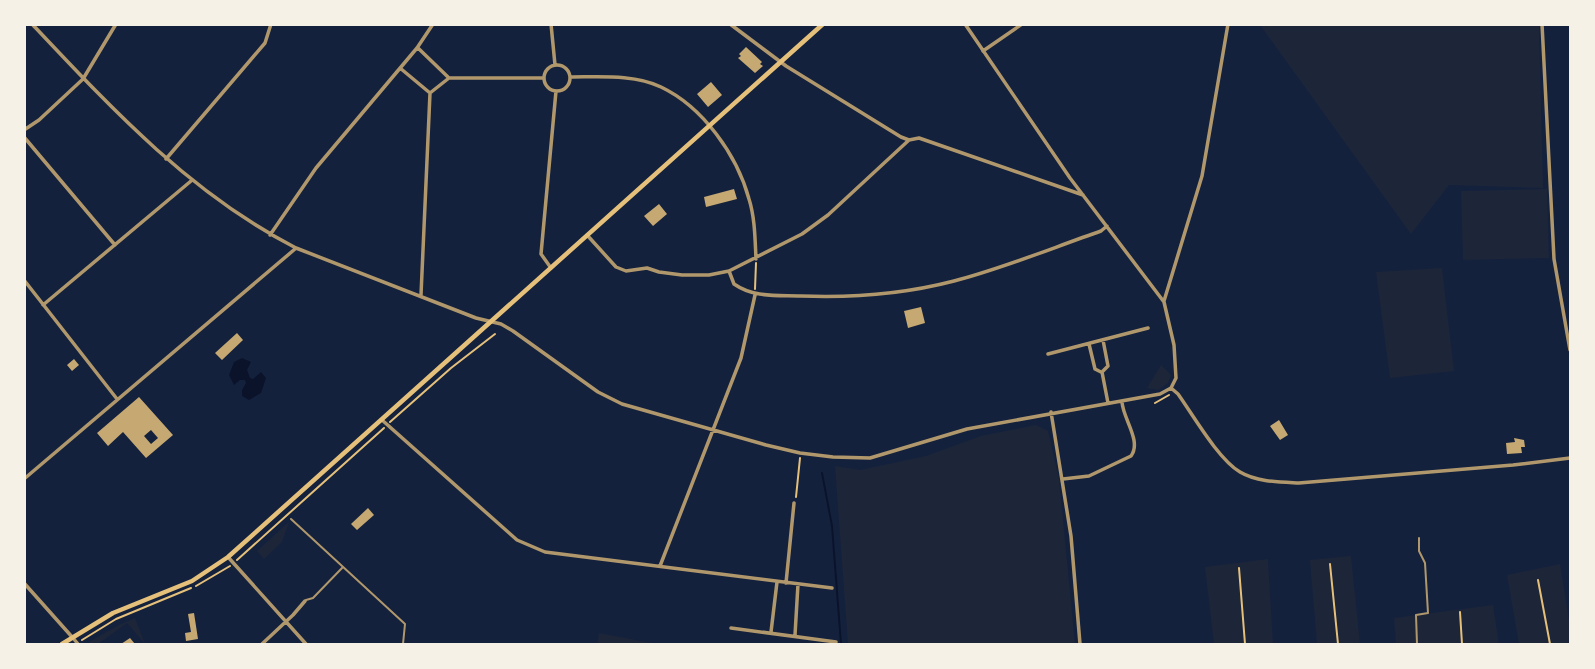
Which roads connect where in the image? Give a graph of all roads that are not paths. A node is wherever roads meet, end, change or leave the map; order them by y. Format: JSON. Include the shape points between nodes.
{"nodes":[{"id":1,"x":32,"y":24,"type":"edge"},
{"id":2,"x":116,"y":24,"type":"edge"},
{"id":3,"x":271,"y":24,"type":"edge"},
{"id":4,"x":433,"y":24,"type":"edge"},
{"id":5,"x":551,"y":24,"type":"edge"},
{"id":6,"x":730,"y":24,"type":"edge"},
{"id":7,"x":823,"y":24,"type":"edge"},
{"id":8,"x":965,"y":24,"type":"edge"},
{"id":9,"x":1022,"y":24,"type":"edge"},
{"id":10,"x":1228,"y":24,"type":"edge"},
{"id":11,"x":1542,"y":24,"type":"edge"},
{"id":12,"x":417,"y":48,"type":"junction"},
{"id":13,"x":983,"y":51,"type":"junction"},
{"id":14,"x":781,"y":62,"type":"junction"},
{"id":15,"x":555,"y":65,"type":"junction"},
{"id":16,"x":400,"y":68,"type":"junction"},
{"id":17,"x":570,"y":76,"type":"junction"},
{"id":18,"x":449,"y":78,"type":"junction"},
{"id":19,"x":544,"y":78,"type":"junction"},
{"id":20,"x":83,"y":79,"type":"junction"},
{"id":21,"x":556,"y":91,"type":"junction"},
{"id":22,"x":430,"y":93,"type":"junction"},
{"id":23,"x":710,"y":127,"type":"junction"},
{"id":24,"x":24,"y":130,"type":"edge"},
{"id":25,"x":24,"y":137,"type":"edge"},
{"id":26,"x":909,"y":140,"type":"junction"},
{"id":27,"x":166,"y":159,"type":"junction"},
{"id":28,"x":191,"y":181,"type":"junction"},
{"id":29,"x":1083,"y":195,"type":"junction"},
{"id":30,"x":1107,"y":226,"type":"junction"},
{"id":31,"x":270,"y":235,"type":"junction"},
{"id":32,"x":587,"y":235,"type":"junction"},
{"id":33,"x":116,"y":245,"type":"junction"},
{"id":34,"x":296,"y":248,"type":"junction"},
{"id":35,"x":756,"y":259,"type":"junction"},
{"id":36,"x":551,"y":268,"type":"junction"},
{"id":37,"x":729,"y":271,"type":"junction"},
{"id":38,"x":24,"y":280,"type":"edge"},
{"id":39,"x":755,"y":294,"type":"junction"},
{"id":40,"x":421,"y":295,"type":"junction"},
{"id":41,"x":1164,"y":302,"type":"junction"},
{"id":42,"x":43,"y":305,"type":"junction"},
{"id":43,"x":491,"y":321,"type":"junction"},
{"id":44,"x":1148,"y":328,"type":"dead end"},
{"id":45,"x":1103,"y":340,"type":"junction"},
{"id":46,"x":1089,"y":344,"type":"junction"},
{"id":47,"x":1570,"y":350,"type":"edge"},
{"id":48,"x":1048,"y":354,"type":"dead end"},
{"id":49,"x":1102,"y":372,"type":"junction"},
{"id":50,"x":1171,"y":388,"type":"junction"},
{"id":51,"x":117,"y":399,"type":"junction"},
{"id":52,"x":1122,"y":401,"type":"junction"},
{"id":53,"x":1108,"y":403,"type":"junction"},
{"id":54,"x":1051,"y":412,"type":"junction"},
{"id":55,"x":382,"y":420,"type":"junction"},
{"id":56,"x":713,"y":432,"type":"junction"},
{"id":57,"x":1570,"y":458,"type":"edge"},
{"id":58,"x":24,"y":479,"type":"edge"},
{"id":59,"x":1063,"y":480,"type":"junction"},
{"id":60,"x":795,"y":501,"type":"road end"},
{"id":61,"x":291,"y":519,"type":"road end"},
{"id":62,"x":1419,"y":538,"type":"dead end"},
{"id":63,"x":228,"y":557,"type":"junction"},
{"id":64,"x":660,"y":566,"type":"junction"},
{"id":65,"x":343,"y":567,"type":"junction"},
{"id":66,"x":777,"y":582,"type":"junction"},
{"id":67,"x":24,"y":583,"type":"edge"},
{"id":68,"x":786,"y":583,"type":"junction"},
{"id":69,"x":798,"y":584,"type":"junction"},
{"id":70,"x":832,"y":588,"type":"dead end"},
{"id":71,"x":305,"y":601,"type":"joint"},
{"id":72,"x":286,"y":622,"type":"junction"},
{"id":73,"x":731,"y":628,"type":"dead end"},
{"id":74,"x":771,"y":632,"type":"junction"},
{"id":75,"x":795,"y":635,"type":"junction"},
{"id":76,"x":73,"y":638,"type":"junction"},
{"id":77,"x":835,"y":642,"type":"dead end"},
{"id":78,"x":62,"y":645,"type":"edge"},
{"id":79,"x":78,"y":645,"type":"edge"},
{"id":80,"x":262,"y":645,"type":"edge"},
{"id":81,"x":306,"y":645,"type":"edge"},
{"id":82,"x":403,"y":645,"type":"edge"},
{"id":83,"x":1080,"y":645,"type":"edge"},
{"id":84,"x":1417,"y":645,"type":"edge"}],
"edges":[{"from":1,"to":20,"type":"street"},
{"from":2,"to":20,"type":"street"},
{"from":3,"to":27,"type":"street","via":[[265,43]]},
{"from":4,"to":12,"type":"street"},
{"from":5,"to":15,"type":"street"},
{"from":6,"to":14,"type":"street"},
{"from":7,"to":14,"type":"main road"},
{"from":8,"to":13,"type":"street"},
{"from":9,"to":13,"type":"street"},
{"from":10,"to":41,"type":"street","via":[[1202,176]]},
{"from":11,"to":47,"type":"street","via":[[1554,259]]},
{"from":12,"to":16,"type":"street"},
{"from":12,"to":18,"type":"street"},
{"from":13,"to":29,"type":"street"},
{"from":14,"to":23,"type":"main road"},
{"from":14,"to":26,"type":"street"},
{"from":15,"to":17,"type":"street","via":[[565,67]]},
{"from":15,"to":19,"type":"street","via":[[547,69]]},
{"from":16,"to":22,"type":"street"},
{"from":16,"to":31,"type":"street","via":[[316,168]]},
{"from":17,"to":21,"type":"street","via":[[566,87]]},
{"from":17,"to":23,"type":"street","via":[[625,78],[660,86],[696,109]]},
{"from":18,"to":19,"type":"street"},
{"from":18,"to":22,"type":"street"},
{"from":19,"to":21,"type":"street","via":[[547,87]]},
{"from":20,"to":24,"type":"street"},
{"from":20,"to":27,"type":"street"},
{"from":21,"to":36,"type":"street","via":[[541,254]]},
{"from":22,"to":40,"type":"street"},
{"from":23,"to":32,"type":"main road"},
{"from":23,"to":35,"type":"street","via":[[747,192]]},
{"from":25,"to":33,"type":"street"},
{"from":26,"to":29,"type":"street","via":[[919,138]]},
{"from":26,"to":35,"type":"street","via":[[828,215]]},
{"from":27,"to":28,"type":"street"},
{"from":28,"to":31,"type":"street"},
{"from":28,"to":33,"type":"street"},
{"from":29,"to":30,"type":"street"},
{"from":30,"to":39,"type":"street","via":[[987,271],[901,292]]},
{"from":30,"to":41,"type":"street"},
{"from":31,"to":34,"type":"street"},
{"from":32,"to":36,"type":"main road"},
{"from":32,"to":37,"type":"street","via":[[616,267],[626,271],[647,268],[709,275]]},
{"from":33,"to":42,"type":"street"},
{"from":34,"to":40,"type":"street"},
{"from":34,"to":51,"type":"street"},
{"from":35,"to":37,"type":"street"},
{"from":36,"to":43,"type":"main road"},
{"from":37,"to":39,"type":"street","via":[[734,284]]},
{"from":38,"to":42,"type":"street"},
{"from":39,"to":56,"type":"street","via":[[741,358]]},
{"from":40,"to":43,"type":"street"},
{"from":41,"to":50,"type":"street","via":[[1174,345],[1176,378]]},
{"from":42,"to":51,"type":"street"},
{"from":43,"to":55,"type":"main road"},
{"from":43,"to":56,"type":"street","via":[[513,331],[598,392]]},
{"from":44,"to":45,"type":"street"},
{"from":45,"to":46,"type":"street"},
{"from":45,"to":49,"type":"street","via":[[1108,366]]},
{"from":46,"to":48,"type":"street"},
{"from":46,"to":49,"type":"street","via":[[1095,369]]},
{"from":49,"to":53,"type":"street"},
{"from":50,"to":52,"type":"street"},
{"from":50,"to":57,"type":"street","via":[[1225,459],[1257,479],[1299,483]]},
{"from":51,"to":58,"type":"street"},
{"from":52,"to":53,"type":"street"},
{"from":52,"to":59,"type":"street","via":[[1134,452],[1089,476]]},
{"from":53,"to":54,"type":"street"},
{"from":54,"to":56,"type":"street","via":[[967,429],[870,458],[800,453]]},
{"from":54,"to":59,"type":"street"},
{"from":55,"to":63,"type":"main road"},
{"from":55,"to":64,"type":"street","via":[[517,540],[545,552]]},
{"from":56,"to":64,"type":"street"},
{"from":59,"to":83,"type":"street"},
{"from":60,"to":68,"type":"street"},
{"from":61,"to":65,"type":"lane"},
{"from":62,"to":84,"type":"lane","via":[[1428,614],[1416,615]]},
{"from":63,"to":72,"type":"street"},
{"from":63,"to":76,"type":"main road","via":[[194,580],[113,613]]},
{"from":64,"to":66,"type":"street"},
{"from":65,"to":71,"type":"lane"},
{"from":65,"to":82,"type":"lane","via":[[405,624]]},
{"from":66,"to":68,"type":"street"},
{"from":66,"to":74,"type":"street"},
{"from":67,"to":76,"type":"street"},
{"from":68,"to":69,"type":"street"},
{"from":69,"to":70,"type":"street"},
{"from":69,"to":75,"type":"street"},
{"from":71,"to":72,"type":"street"},
{"from":72,"to":80,"type":"street"},
{"from":72,"to":81,"type":"street"},
{"from":73,"to":74,"type":"street"},
{"from":74,"to":75,"type":"street"},
{"from":75,"to":77,"type":"street"},
{"from":76,"to":78,"type":"main road"},
{"from":76,"to":79,"type":"street"}]}
